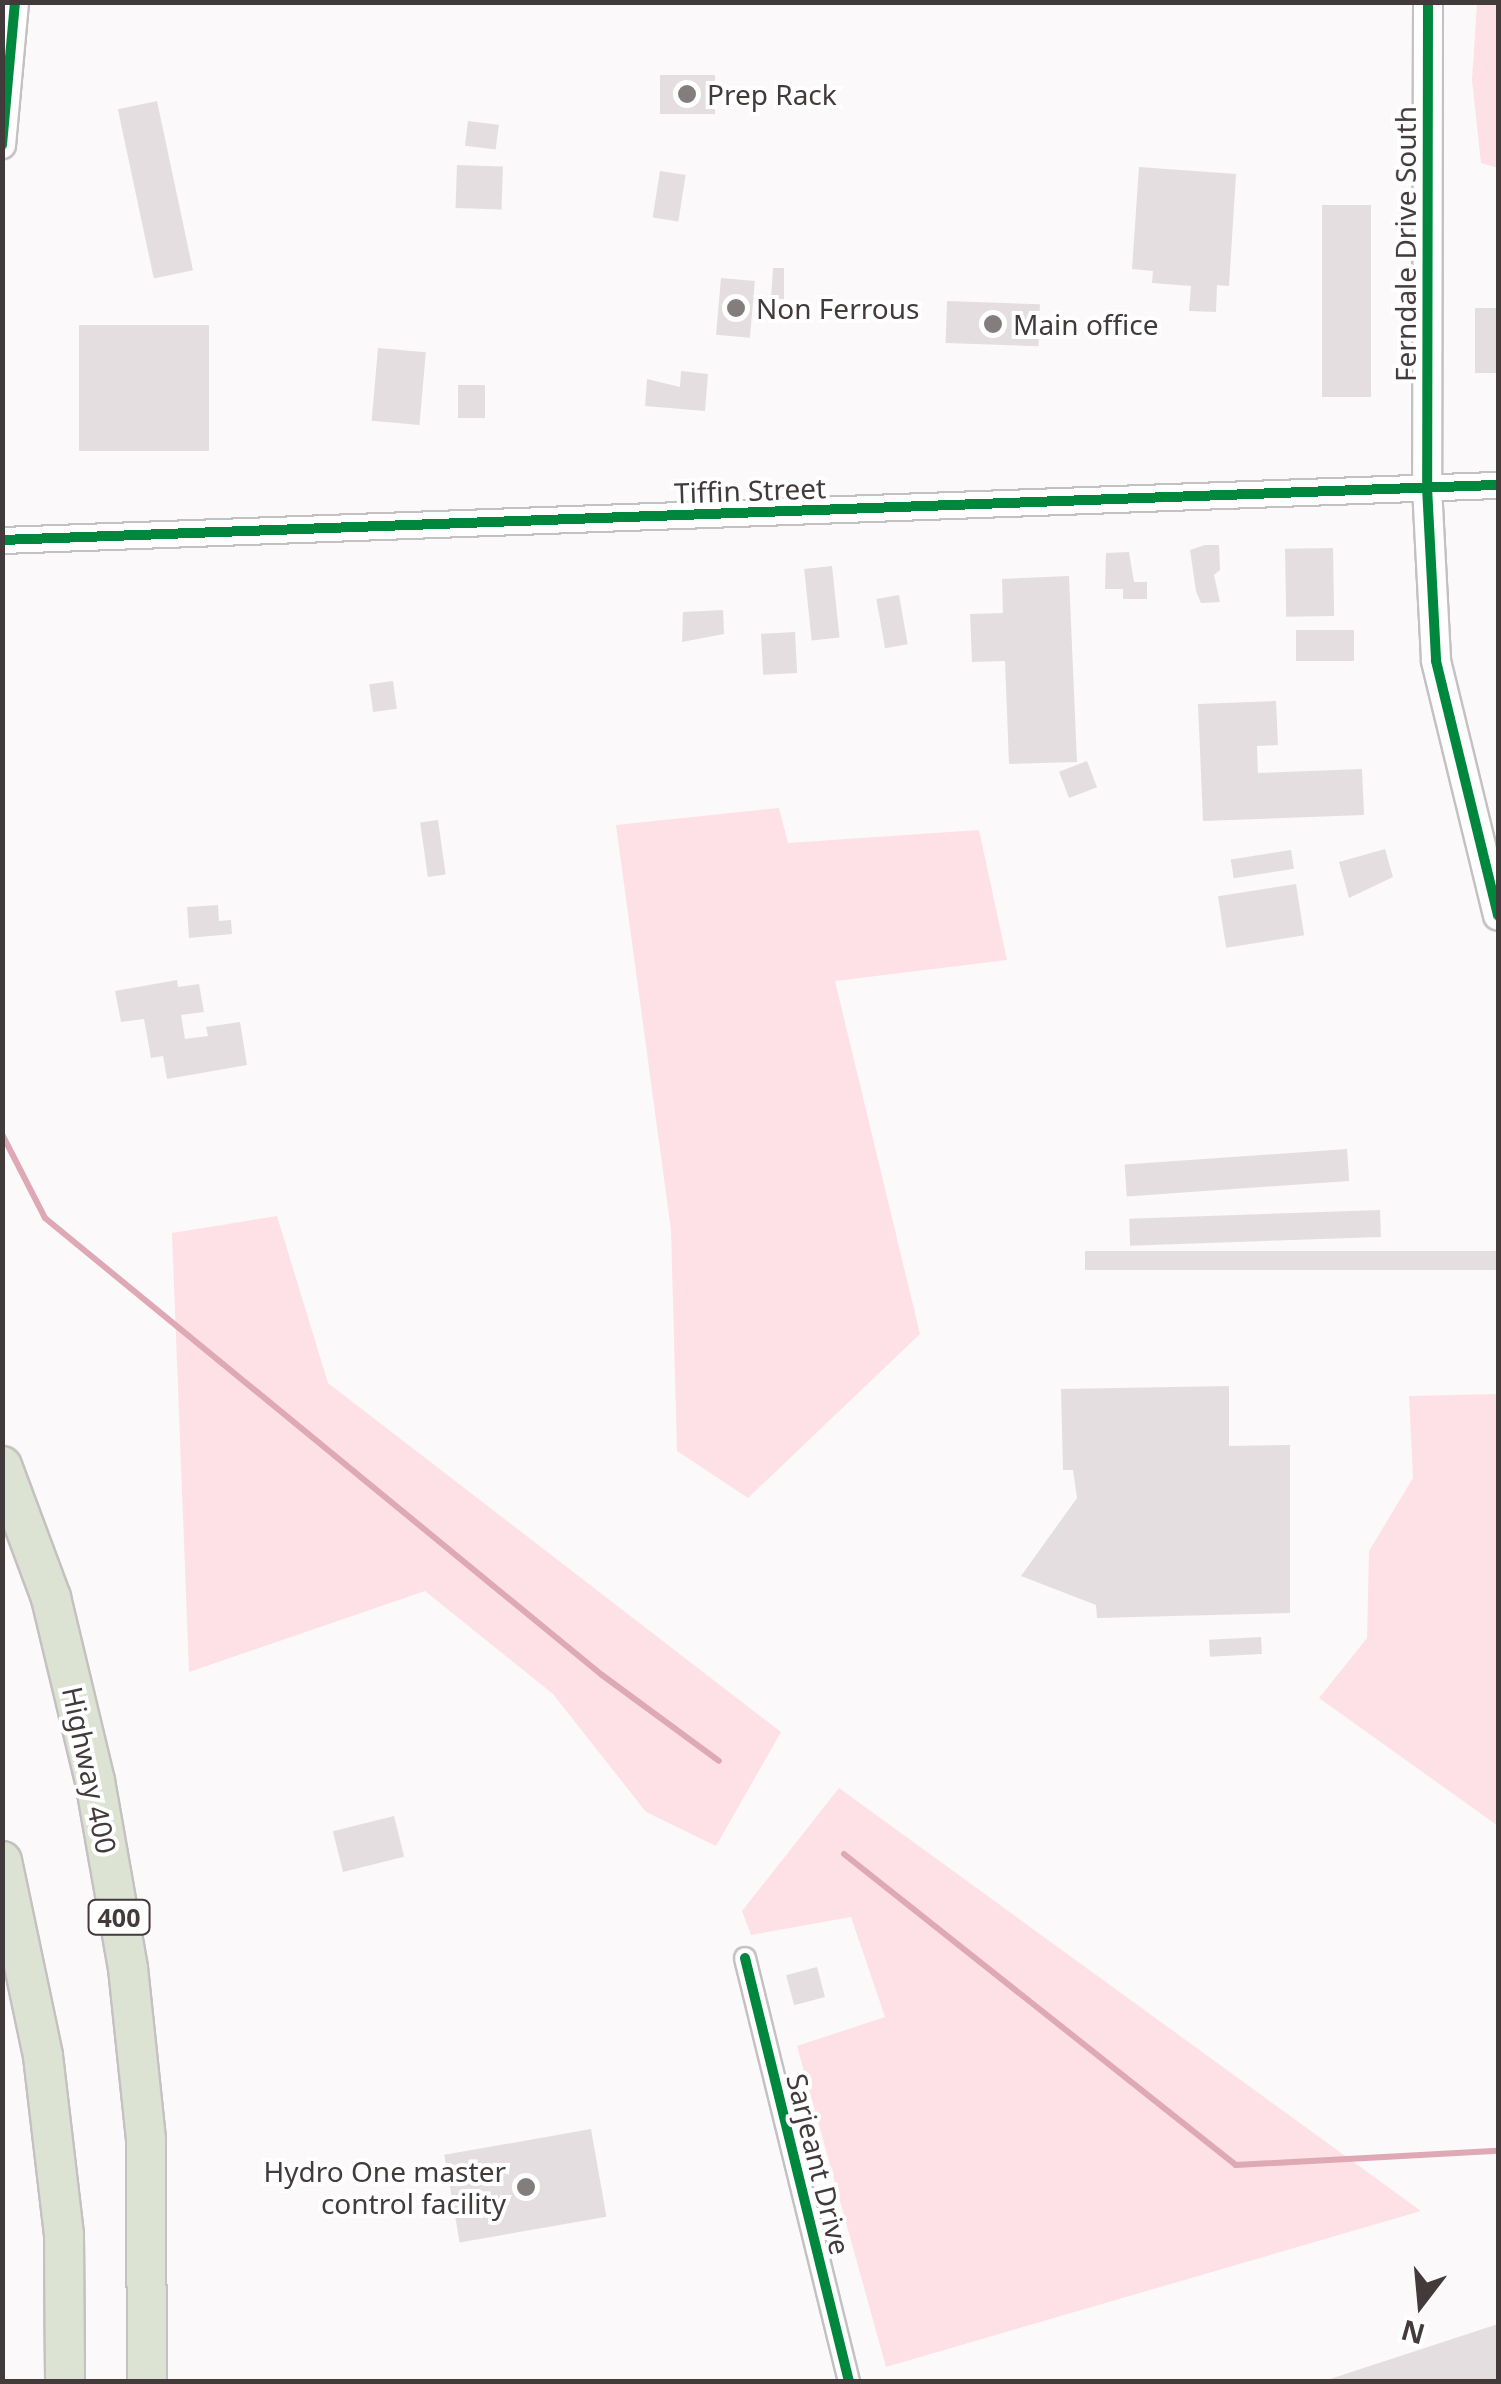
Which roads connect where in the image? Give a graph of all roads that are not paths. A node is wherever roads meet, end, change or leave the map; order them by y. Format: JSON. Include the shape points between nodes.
{"nodes":[{"id":1,"x":15,"y":2,"type":"edge"},
{"id":2,"x":1428,"y":2,"type":"edge"},
{"id":3,"x":2,"y":145,"type":"edge"},
{"id":4,"x":1427,"y":486,"type":"junction"},
{"id":5,"x":1498,"y":486,"type":"edge"},
{"id":6,"x":2,"y":540,"type":"edge"},
{"id":7,"x":1498,"y":916,"type":"edge"},
{"id":8,"x":2,"y":1466,"type":"edge"},
{"id":9,"x":2,"y":1861,"type":"edge"},
{"id":10,"x":745,"y":1958,"type":"dead end"},
{"id":11,"x":65,"y":2382,"type":"edge"},
{"id":12,"x":147,"y":2382,"type":"edge"},
{"id":13,"x":848,"y":2382,"type":"edge"}],
"edges":[{"from":1,"to":3,"type":"street"},
{"from":2,"to":4,"type":"main road","name":"Ferndale Drive South"},
{"from":4,"to":5,"type":"street","name":"Tiffin Street"},
{"from":4,"to":6,"type":"street","name":"Tiffin Street"},
{"from":4,"to":7,"type":"main road","name":"Ferndale Drive South","via":[[1436,661]]},
{"from":8,"to":12,"type":"highway","name":"Highway 400","number":"400","via":[[50,1598],[95,1781],[128,1968],[146,2140]]},
{"from":9,"to":11,"type":"highway","via":[[43,2056],[64,2235]]},
{"from":10,"to":13,"type":"street","name":"Sarjeant Drive"}]}
